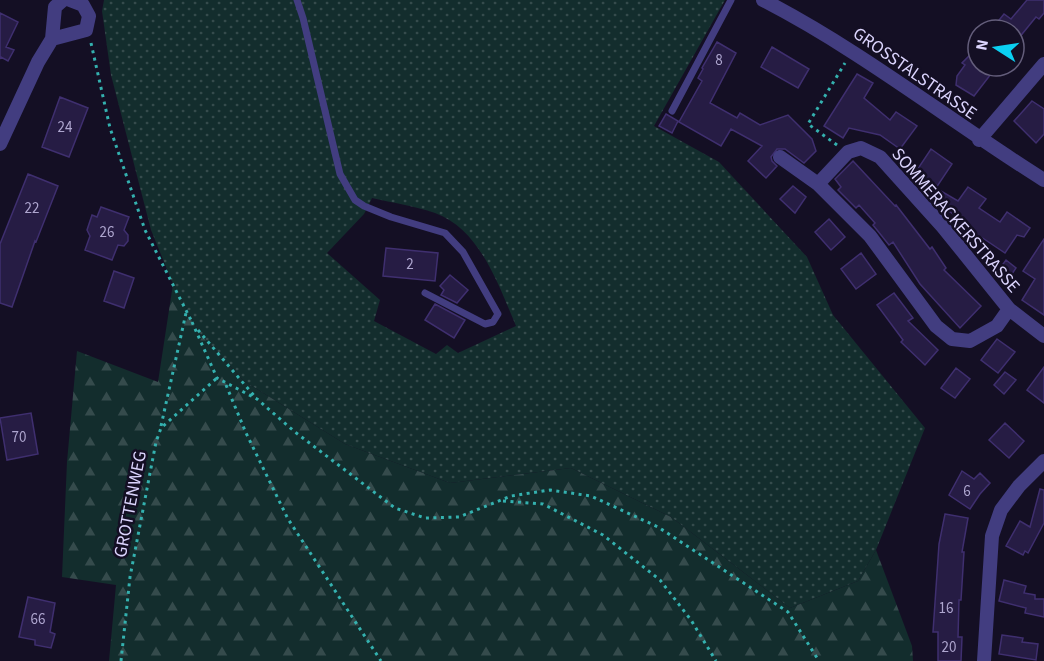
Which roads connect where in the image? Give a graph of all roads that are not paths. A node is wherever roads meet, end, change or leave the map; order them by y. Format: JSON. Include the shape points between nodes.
{"nodes":[{"id":1,"x":63,"y":0,"type":"edge"},
{"id":2,"x":70,"y":0,"type":"edge"},
{"id":3,"x":297,"y":0,"type":"edge"},
{"id":4,"x":732,"y":0,"type":"edge"},
{"id":5,"x":763,"y":0,"type":"edge"},
{"id":6,"x":52,"y":39,"type":"junction"},
{"id":7,"x":1041,"y":72,"type":"edge"},
{"id":8,"x":672,"y":111,"type":"dead end"},
{"id":9,"x":979,"y":140,"type":"junction"},
{"id":10,"x":0,"y":144,"type":"edge"},
{"id":11,"x":780,"y":157,"type":"dead end"},
{"id":12,"x":1044,"y":180,"type":"edge"},
{"id":13,"x":818,"y":184,"type":"junction"},
{"id":14,"x":425,"y":293,"type":"dead end"},
{"id":15,"x":1010,"y":309,"type":"junction"},
{"id":16,"x":1044,"y":336,"type":"edge"},
{"id":17,"x":1044,"y":461,"type":"edge"},
{"id":18,"x":984,"y":661,"type":"edge"}],
"edges":[{"from":1,"to":6,"type":"street","via":[[55,7]]},
{"from":2,"to":6,"type":"street","via":[[83,5],[89,16],[86,30]]},
{"from":3,"to":14,"type":"lane","via":[[340,174],[348,190],[355,200],[376,212],[446,233],[463,252],[498,315],[494,322],[485,324]]},
{"from":4,"to":8,"type":"lane"},
{"from":5,"to":9,"type":"street","name":"GROSSTALSTRASSE","via":[[852,50]]},
{"from":6,"to":10,"type":"street"},
{"from":7,"to":9,"type":"street"},
{"from":9,"to":12,"type":"street","name":"GROSSTALSTRASSE"},
{"from":11,"to":13,"type":"street","name":"SOMMERACKERSTRASSE"},
{"from":13,"to":15,"type":"street","name":"SOMMERACKERSTRASSE","via":[[870,236],[936,326],[952,339],[970,341],[997,326]]},
{"from":13,"to":15,"type":"street","name":"SOMMERACKERSTRASSE","via":[[848,152],[861,148],[880,157]]},
{"from":15,"to":16,"type":"street","name":"SOMMERACKERSTRASSE"},
{"from":17,"to":18,"type":"street","via":[[1001,510],[992,536]]}]}
